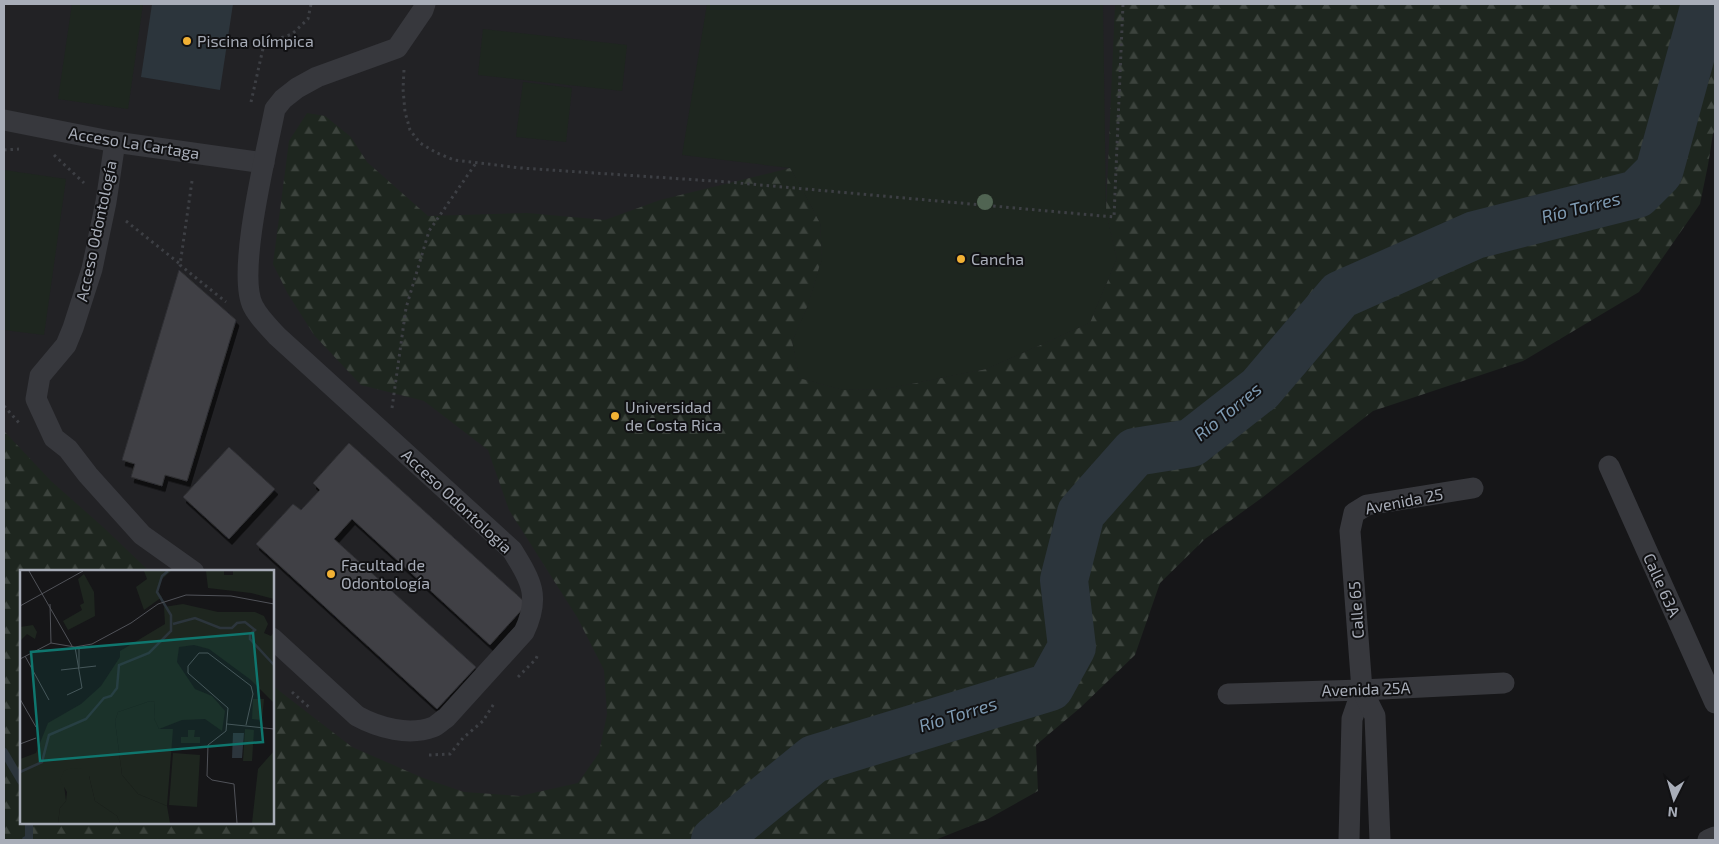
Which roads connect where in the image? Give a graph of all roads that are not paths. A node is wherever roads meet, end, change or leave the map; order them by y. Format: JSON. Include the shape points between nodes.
{"nodes":[{"id":1,"x":424,"y":4,"type":"edge"},
{"id":2,"x":4,"y":120,"type":"edge"},
{"id":3,"x":115,"y":142,"type":"junction"},
{"id":4,"x":264,"y":163,"type":"junction"},
{"id":5,"x":1609,"y":466,"type":"dead end"},
{"id":6,"x":1473,"y":488,"type":"dead end"},
{"id":7,"x":1350,"y":531,"type":"joint"},
{"id":8,"x":191,"y":570,"type":"edge"},
{"id":9,"x":274,"y":640,"type":"edge"},
{"id":10,"x":1504,"y":683,"type":"dead end"},
{"id":11,"x":1362,"y":690,"type":"junction"},
{"id":12,"x":1228,"y":694,"type":"dead end"},
{"id":13,"x":1715,"y":704,"type":"edge"},
{"id":14,"x":1715,"y":837,"type":"edge"},
{"id":15,"x":1349,"y":840,"type":"edge"},
{"id":16,"x":1380,"y":840,"type":"edge"},
{"id":17,"x":1708,"y":840,"type":"edge"}],
"edges":[{"from":1,"to":4,"type":"street","name":"Acceso Odontología","via":[[424,10],[397,48],[317,77],[283,99],[275,109]]},
{"from":2,"to":3,"type":"street","name":"Acceso La Cartaga"},
{"from":3,"to":4,"type":"street","name":"Acceso La Cartaga"},
{"from":3,"to":8,"type":"street","name":"Acceso Odontología","via":[[92,269],[66,345],[40,376],[36,399],[54,438],[68,449],[142,535]]},
{"from":4,"to":9,"type":"street","name":"Acceso Odontología","via":[[250,247],[248,281],[252,305],[277,336],[512,550],[533,591],[531,618],[524,632],[446,718],[434,726],[404,730],[373,725],[357,716]]},
{"from":5,"to":13,"type":"street","name":"Calle 63A"},
{"from":6,"to":7,"type":"street","name":"Avenida 25","via":[[1367,505],[1354,513]]},
{"from":7,"to":11,"type":"street","name":"Calle 65"},
{"from":10,"to":11,"type":"street","name":"Avenida 25A"},
{"from":11,"to":12,"type":"street","name":"Avenida 25A"},
{"from":11,"to":15,"type":"street","name":"Calle 65","via":[[1352,719]]},
{"from":11,"to":16,"type":"street","name":"Calle 65","via":[[1375,716]]},
{"from":14,"to":17,"type":"street"}]}
